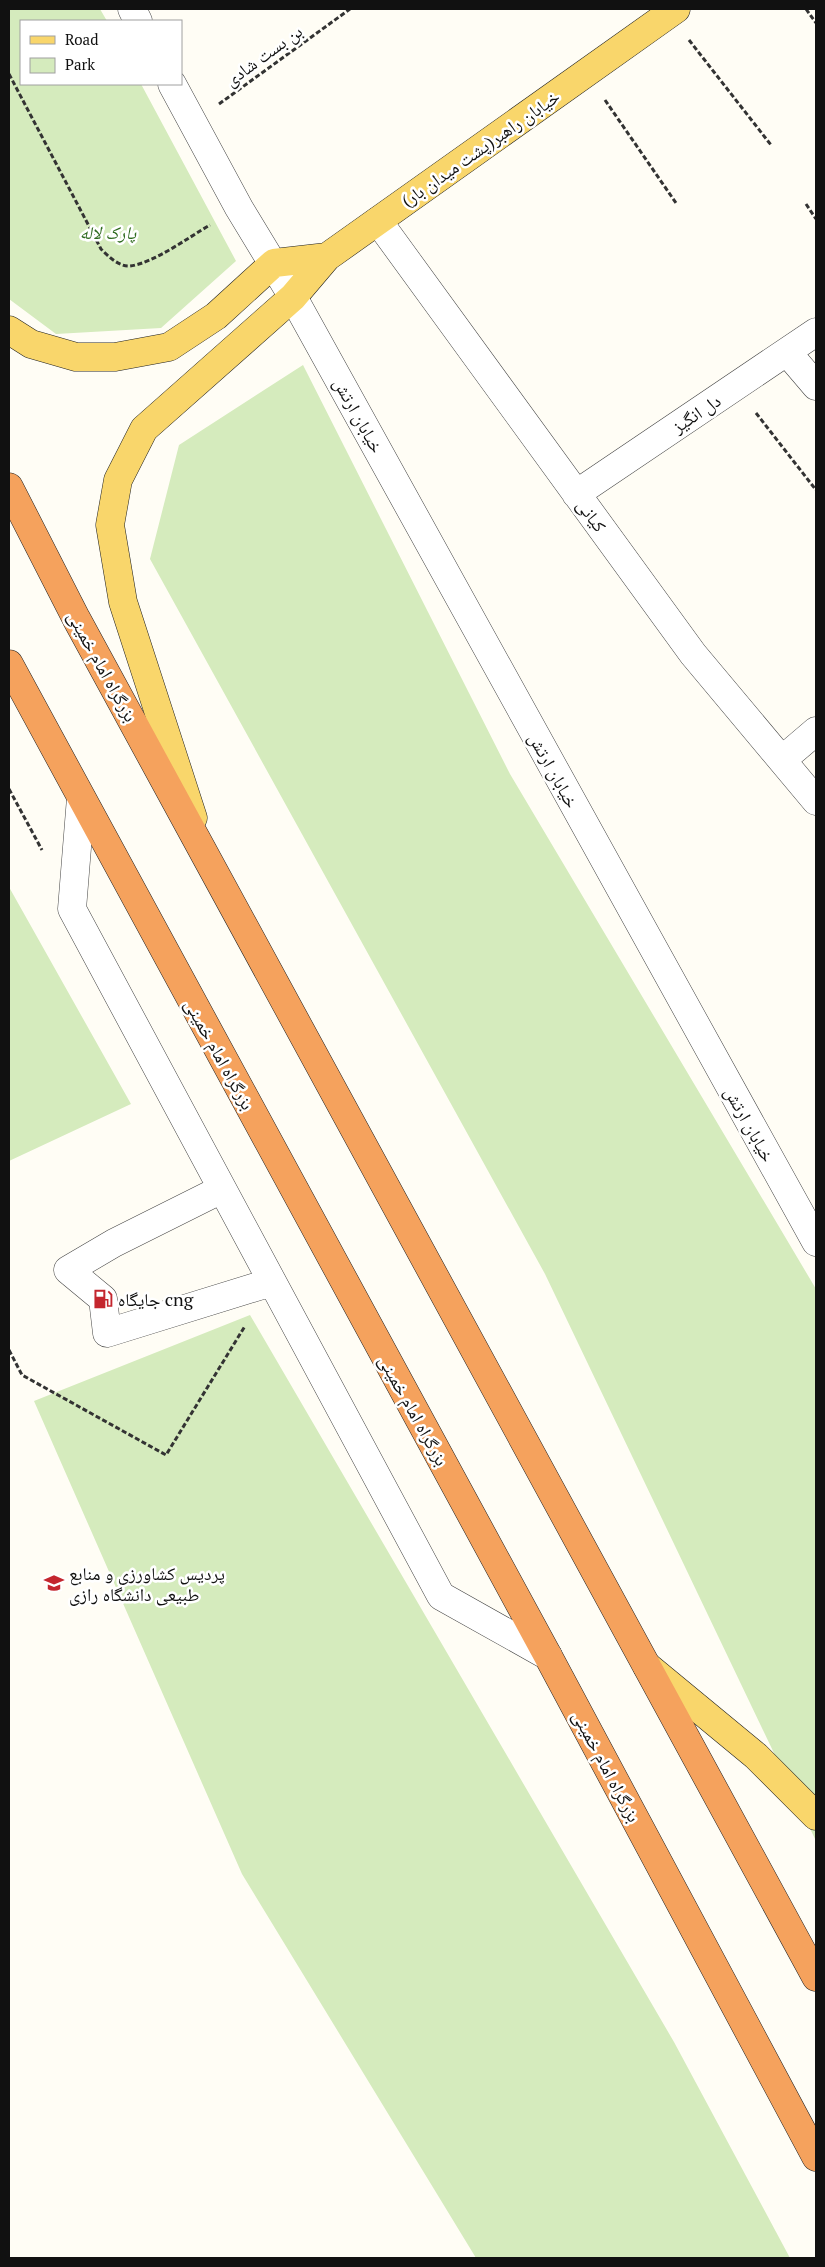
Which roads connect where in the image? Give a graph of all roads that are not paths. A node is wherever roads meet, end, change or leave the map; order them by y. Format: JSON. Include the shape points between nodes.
{"nodes":[{"id":1,"x":673,"y":11,"type":"edge"},
{"id":2,"x":173,"y":85,"type":"edge"},
{"id":3,"x":378,"y":221,"type":"junction"},
{"id":4,"x":327,"y":257,"type":"junction"},
{"id":5,"x":274,"y":263,"type":"junction"},
{"id":6,"x":294,"y":297,"type":"junction"},
{"id":7,"x":9,"y":330,"type":"edge"},
{"id":8,"x":816,"y":332,"type":"edge"},
{"id":9,"x":787,"y":352,"type":"junction"},
{"id":10,"x":816,"y":386,"type":"edge"},
{"id":11,"x":9,"y":487,"type":"edge"},
{"id":12,"x":576,"y":494,"type":"junction"},
{"id":13,"x":9,"y":664,"type":"edge"},
{"id":14,"x":816,"y":731,"type":"edge"},
{"id":15,"x":782,"y":760,"type":"junction"},
{"id":16,"x":81,"y":798,"type":"junction"},
{"id":17,"x":816,"y":801,"type":"edge"},
{"id":18,"x":202,"y":846,"type":"junction"},
{"id":19,"x":222,"y":1189,"type":"junction"},
{"id":20,"x":816,"y":1242,"type":"edge"},
{"id":21,"x":272,"y":1282,"type":"junction"},
{"id":22,"x":548,"y":1656,"type":"junction"},
{"id":23,"x":644,"y":1664,"type":"junction"},
{"id":24,"x":816,"y":1816,"type":"edge"},
{"id":25,"x":816,"y":1977,"type":"edge"},
{"id":26,"x":816,"y":2157,"type":"edge"}],
"edges":[{"from":1,"to":3,"type":"main road","name":"خیابان راهبر(پشت میدان بار)"},
{"from":2,"to":5,"type":"street","name":"خیابان ارتش","via":[[239,208]]},
{"from":3,"to":4,"type":"main road","name":"خیابان راهبر(پشت میدان بار)"},
{"from":3,"to":12,"type":"street","name":"کیانی"},
{"from":4,"to":5,"type":"main road"},
{"from":4,"to":6,"type":"main road","name":"خیابان راهبر(پشت میدان بار)"},
{"from":5,"to":6,"type":"street","name":"خیابان ارتش"},
{"from":5,"to":7,"type":"main road","via":[[216,316],[169,347],[115,357],[76,357],[32,344]]},
{"from":6,"to":18,"type":"main road","name":"خیابان راهبر(پشت میدان بار)","via":[[144,429],[118,480],[110,525],[123,602]]},
{"from":6,"to":20,"type":"street","name":"خیابان ارتش"},
{"from":8,"to":9,"type":"street","name":"دل انگیز"},
{"from":9,"to":10,"type":"street"},
{"from":9,"to":12,"type":"street","name":"دل انگیز"},
{"from":11,"to":18,"type":"highway","name":"بزرگراه امام خمینی","via":[[76,618]]},
{"from":12,"to":15,"type":"street","name":"کیانی","via":[[693,654]]},
{"from":13,"to":16,"type":"highway","name":"بزرگراه امام خمینی"},
{"from":14,"to":15,"type":"street"},
{"from":15,"to":17,"type":"street","name":"کیانی"},
{"from":16,"to":19,"type":"street","via":[[72,909]]},
{"from":16,"to":22,"type":"highway","name":"بزرگراه امام خمینی"},
{"from":18,"to":23,"type":"highway","name":"بزرگراه امام خمینی"},
{"from":19,"to":21,"type":"street"},
{"from":19,"to":21,"type":"street","via":[[68,1270],[103,1299],[108,1334]]},
{"from":21,"to":22,"type":"street","via":[[441,1596]]},
{"from":22,"to":26,"type":"highway","name":"بزرگراه امام خمینی"},
{"from":23,"to":24,"type":"main road","via":[[756,1756]]},
{"from":23,"to":25,"type":"highway","name":"بزرگراه امام خمینی"}]}
